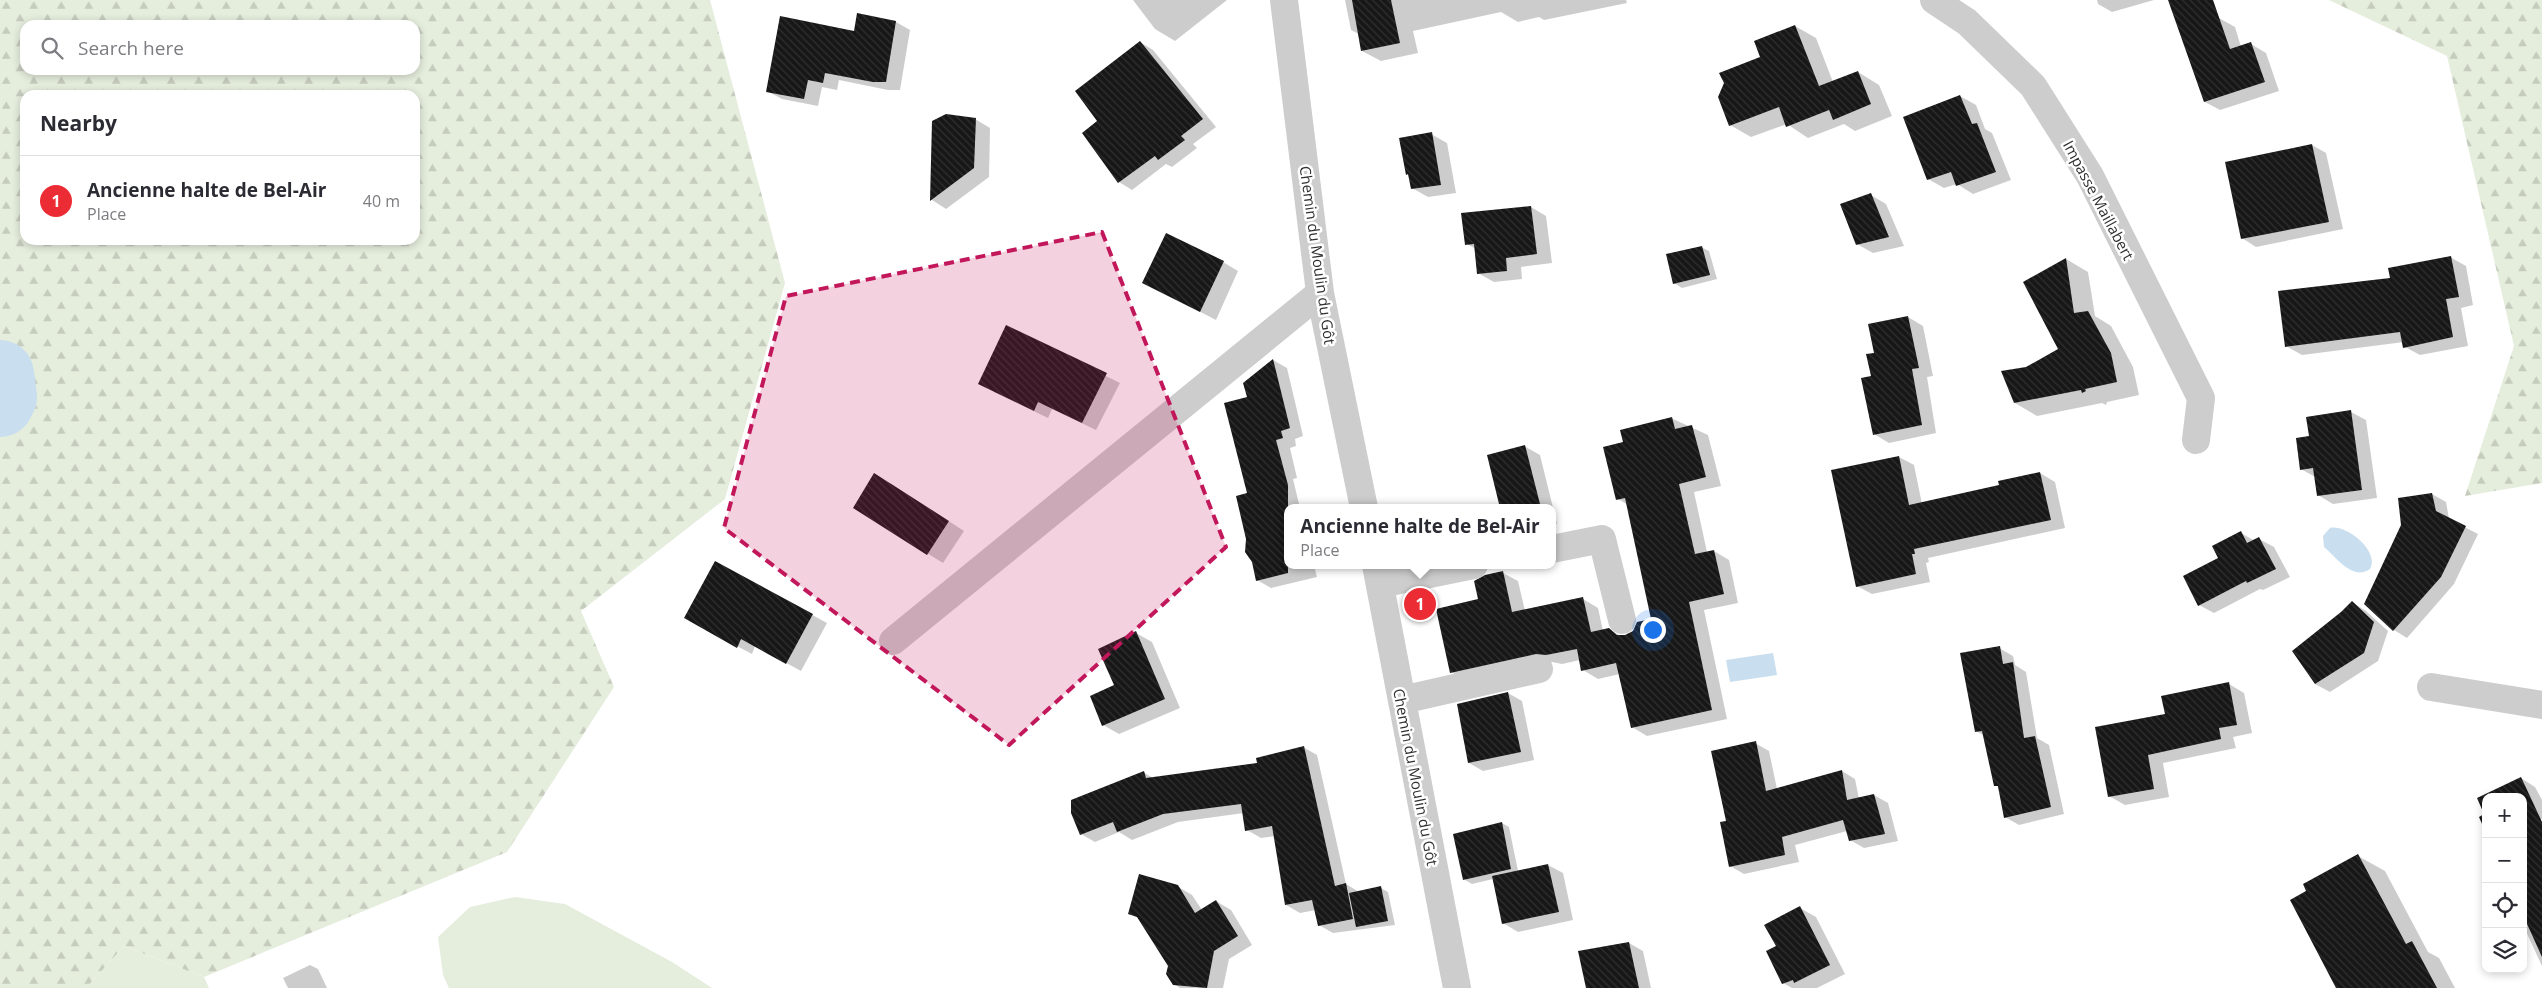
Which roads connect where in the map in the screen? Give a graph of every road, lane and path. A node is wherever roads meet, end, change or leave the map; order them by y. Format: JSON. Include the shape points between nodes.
{"nodes":[{"id":1,"x":1284,"y":0,"type":"edge"},
{"id":2,"x":1934,"y":0,"type":"edge"},
{"id":3,"x":1320,"y":293,"type":"junction"},
{"id":4,"x":2196,"y":440,"type":"dead end"},
{"id":5,"x":1363,"y":504,"type":"edge"},
{"id":6,"x":1556,"y":548,"type":"edge"},
{"id":7,"x":1436,"y":569,"type":"edge"},
{"id":8,"x":1378,"y":575,"type":"edge"},
{"id":9,"x":1622,"y":620,"type":"dead end"},
{"id":10,"x":893,"y":641,"type":"dead end"},
{"id":11,"x":1538,"y":669,"type":"dead end"},
{"id":12,"x":2431,"y":687,"type":"dead end"},
{"id":13,"x":1402,"y":700,"type":"junction"},
{"id":14,"x":2542,"y":705,"type":"edge"},
{"id":15,"x":1456,"y":988,"type":"edge"}],
"edges":[{"from":1,"to":3,"type":"street","name":"Chemin du Moulin du Gôt"},
{"from":2,"to":4,"type":"street","name":"Impasse Maillabert","via":[[1967,22],[2034,86],[2090,176],[2200,398]]},
{"from":3,"to":5,"type":"street","name":"Chemin du Moulin du Gôt"},
{"from":3,"to":10,"type":"street"},
{"from":6,"to":9,"type":"street","via":[[1602,539]]},
{"from":7,"to":8,"type":"street"},
{"from":8,"to":13,"type":"street","name":"Chemin du Moulin du Gôt"},
{"from":11,"to":13,"type":"street"},
{"from":12,"to":14,"type":"street"},
{"from":13,"to":15,"type":"street","name":"Chemin du Moulin du Gôt"}]}
